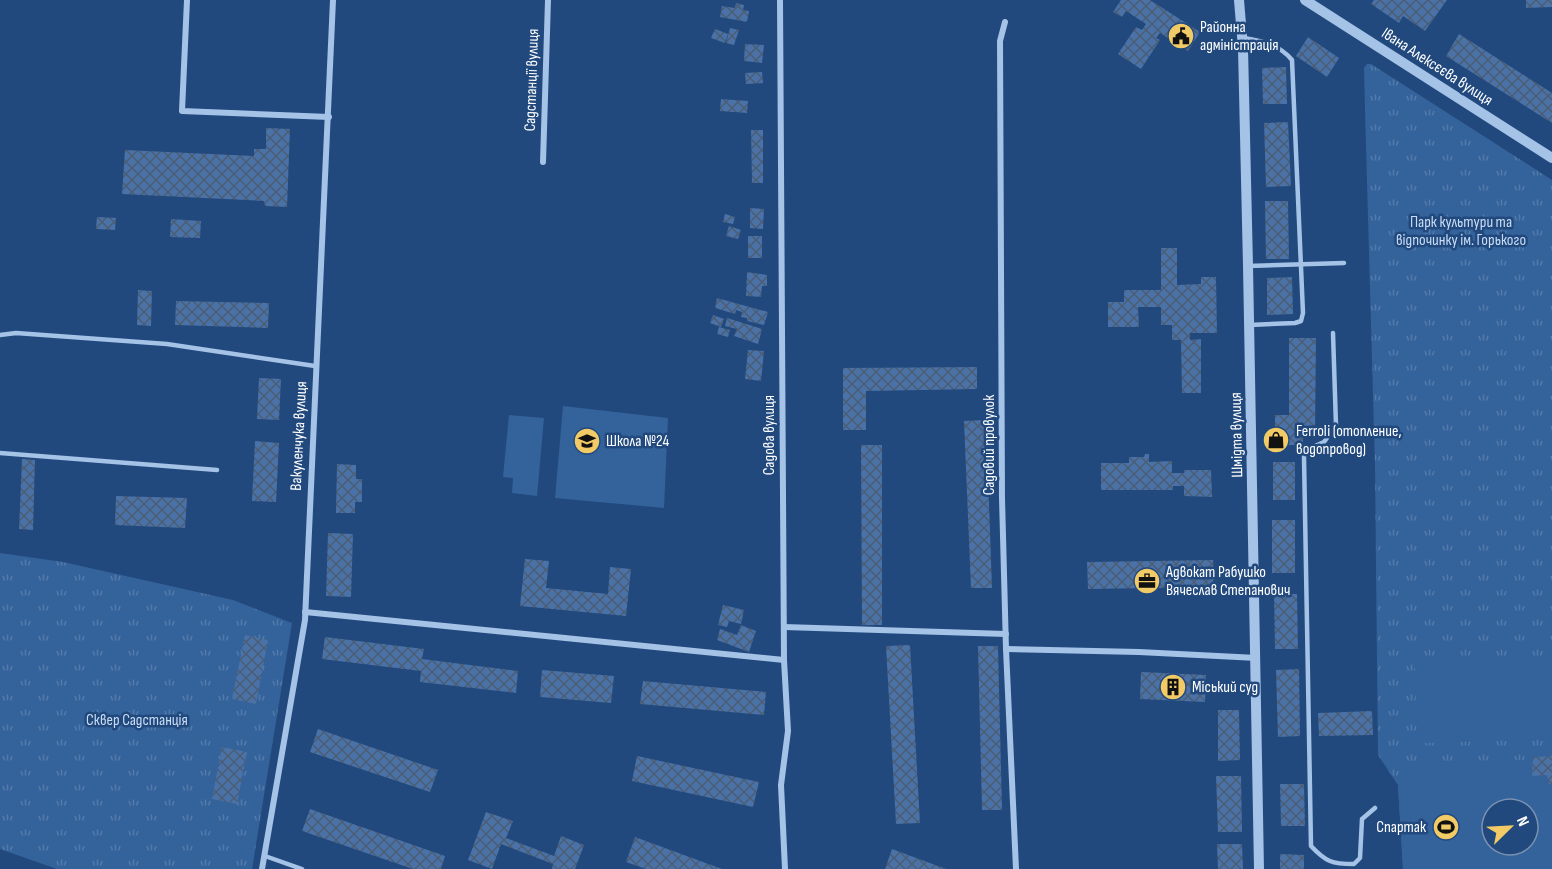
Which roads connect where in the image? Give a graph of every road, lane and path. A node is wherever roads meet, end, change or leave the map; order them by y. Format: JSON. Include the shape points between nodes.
{"nodes":[{"id":1,"x":187,"y":0,"type":"edge"},
{"id":2,"x":333,"y":0,"type":"edge"},
{"id":3,"x":548,"y":0,"type":"edge"},
{"id":4,"x":780,"y":0,"type":"edge"},
{"id":5,"x":1239,"y":0,"type":"edge"},
{"id":6,"x":1305,"y":0,"type":"edge"},
{"id":7,"x":1005,"y":22,"type":"dead end"},
{"id":8,"x":1242,"y":37,"type":"junction"},
{"id":9,"x":329,"y":117,"type":"junction"},
{"id":10,"x":1552,"y":158,"type":"edge"},
{"id":11,"x":543,"y":162,"type":"dead end"},
{"id":12,"x":1344,"y":263,"type":"dead end"},
{"id":13,"x":1301,"y":264,"type":"junction"},
{"id":14,"x":1248,"y":266,"type":"junction"},
{"id":15,"x":1249,"y":325,"type":"junction"},
{"id":16,"x":1333,"y":333,"type":"dead end"},
{"id":17,"x":0,"y":334,"type":"edge"},
{"id":18,"x":315,"y":366,"type":"junction"},
{"id":19,"x":0,"y":453,"type":"edge"},
{"id":20,"x":217,"y":470,"type":"dead end"},
{"id":21,"x":304,"y":612,"type":"junction"},
{"id":22,"x":784,"y":627,"type":"junction"},
{"id":23,"x":1006,"y":634,"type":"junction"},
{"id":24,"x":1006,"y":649,"type":"junction"},
{"id":25,"x":1257,"y":658,"type":"junction"},
{"id":26,"x":784,"y":660,"type":"junction"},
{"id":27,"x":1375,"y":808,"type":"dead end"},
{"id":28,"x":265,"y":856,"type":"junction"},
{"id":29,"x":262,"y":869,"type":"edge"},
{"id":30,"x":302,"y":869,"type":"edge"},
{"id":31,"x":785,"y":869,"type":"edge"},
{"id":32,"x":1016,"y":869,"type":"edge"},
{"id":33,"x":1259,"y":869,"type":"edge"}],
"edges":[{"from":1,"to":9,"type":"street","via":[[182,111]]},
{"from":2,"to":9,"type":"street","name":"Вакуленчука вулиця"},
{"from":3,"to":11,"type":"street","name":"Садстанції вулиця"},
{"from":4,"to":22,"type":"street","name":"Садова вулиця"},
{"from":5,"to":8,"type":"street","name":"Шмідта вулиця"},
{"from":6,"to":10,"type":"street","name":"Івана Алексєєва вулиця"},
{"from":7,"to":23,"type":"street","name":"Садовий провулок","via":[[1000,41]]},
{"from":8,"to":13,"type":"lane","via":[[1266,42],[1292,60]]},
{"from":8,"to":14,"type":"street","name":"Шмідта вулиця"},
{"from":9,"to":18,"type":"street","name":"Вакуленчука вулиця"},
{"from":12,"to":13,"type":"lane"},
{"from":13,"to":14,"type":"lane"},
{"from":13,"to":15,"type":"lane","via":[[1302,321]]},
{"from":14,"to":15,"type":"street","name":"Шмідта вулиця"},
{"from":15,"to":25,"type":"street","name":"Шмідта вулиця"},
{"from":16,"to":27,"type":"lane","via":[[1336,426],[1324,442],[1306,450],[1304,457],[1311,846],[1323,859],[1354,864],[1360,858],[1362,819]]},
{"from":17,"to":18,"type":"lane","via":[[167,344]]},
{"from":18,"to":21,"type":"street","name":"Вакуленчука вулиця"},
{"from":19,"to":20,"type":"lane"},
{"from":21,"to":26,"type":"street"},
{"from":21,"to":28,"type":"street","name":"Вакуленчука вулиця"},
{"from":22,"to":23,"type":"street"},
{"from":22,"to":26,"type":"street","name":"Садова вулиця"},
{"from":23,"to":24,"type":"street","name":"Садовий провулок"},
{"from":24,"to":25,"type":"street"},
{"from":24,"to":32,"type":"street","name":"Садовий провулок"},
{"from":25,"to":33,"type":"street","name":"Шмідта вулиця"},
{"from":26,"to":31,"type":"street","name":"Садова вулиця","via":[[788,731],[781,785]]},
{"from":28,"to":29,"type":"street","name":"Вакуленчука вулиця"},
{"from":28,"to":30,"type":"lane"}]}
